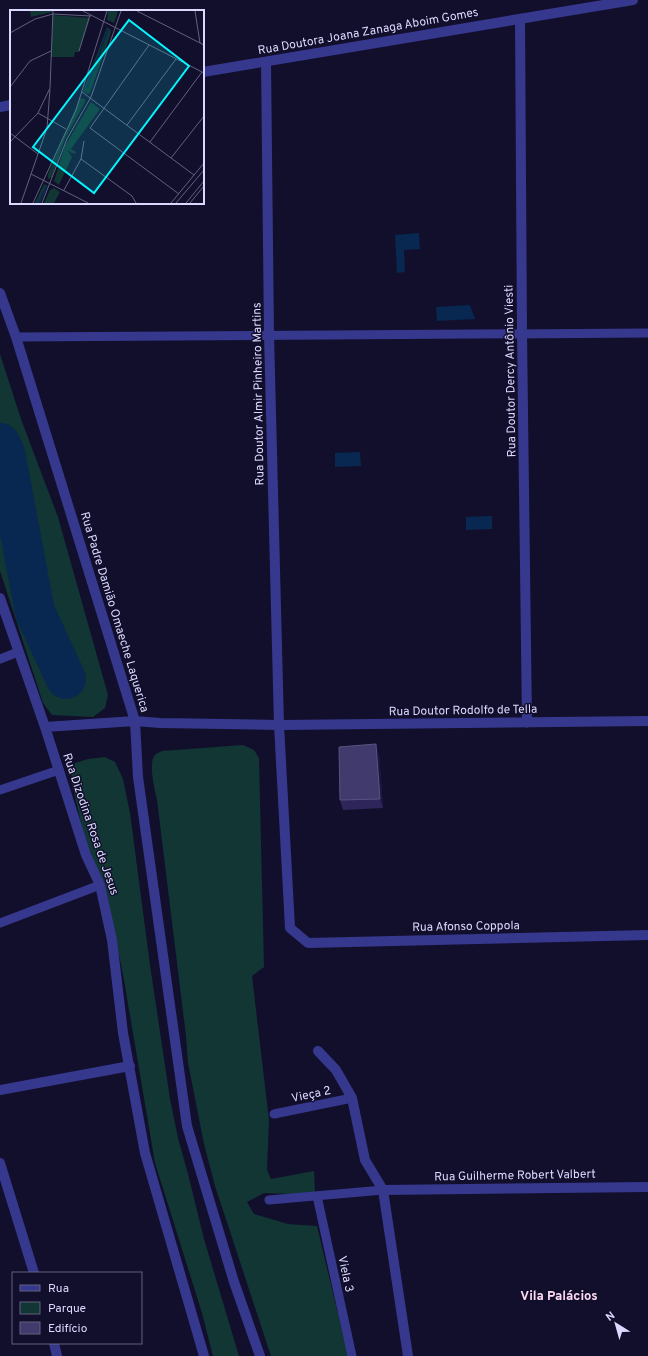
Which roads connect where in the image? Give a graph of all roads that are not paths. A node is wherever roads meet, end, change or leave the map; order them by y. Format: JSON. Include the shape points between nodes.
{"nodes":[{"id":1,"x":633,"y":0,"type":"edge"},
{"id":2,"x":520,"y":19,"type":"junction"},
{"id":3,"x":266,"y":62,"type":"junction"},
{"id":4,"x":204,"y":72,"type":"edge"},
{"id":5,"x":10,"y":105,"type":"edge"},
{"id":6,"x":0,"y":107,"type":"edge"},
{"id":7,"x":0,"y":293,"type":"edge"},
{"id":8,"x":648,"y":333,"type":"edge"},
{"id":9,"x":522,"y":334,"type":"junction"},
{"id":10,"x":269,"y":335,"type":"junction"},
{"id":11,"x":16,"y":337,"type":"junction"},
{"id":12,"x":0,"y":598,"type":"edge"},
{"id":13,"x":18,"y":652,"type":"junction"},
{"id":14,"x":0,"y":659,"type":"edge"},
{"id":15,"x":135,"y":721,"type":"junction"},
{"id":16,"x":648,"y":721,"type":"edge"},
{"id":17,"x":527,"y":723,"type":"junction"},
{"id":18,"x":279,"y":725,"type":"junction"},
{"id":19,"x":45,"y":727,"type":"junction"},
{"id":20,"x":59,"y":770,"type":"junction"},
{"id":21,"x":0,"y":790,"type":"edge"},
{"id":22,"x":100,"y":885,"type":"junction"},
{"id":23,"x":0,"y":923,"type":"edge"},
{"id":24,"x":648,"y":935,"type":"edge"},
{"id":25,"x":318,"y":1051,"type":"dead end"},
{"id":26,"x":130,"y":1066,"type":"junction"},
{"id":27,"x":0,"y":1090,"type":"edge"},
{"id":28,"x":352,"y":1098,"type":"junction"},
{"id":29,"x":274,"y":1114,"type":"dead end"},
{"id":30,"x":0,"y":1164,"type":"edge"},
{"id":31,"x":648,"y":1187,"type":"edge"},
{"id":32,"x":383,"y":1190,"type":"junction"},
{"id":33,"x":317,"y":1196,"type":"junction"},
{"id":34,"x":269,"y":1200,"type":"dead end"},
{"id":35,"x":34,"y":1272,"type":"edge"},
{"id":36,"x":54,"y":1344,"type":"edge"},
{"id":37,"x":57,"y":1356,"type":"edge"},
{"id":38,"x":204,"y":1356,"type":"edge"},
{"id":39,"x":260,"y":1356,"type":"edge"},
{"id":40,"x":352,"y":1356,"type":"edge"},
{"id":41,"x":408,"y":1356,"type":"edge"}],
"edges":[{"from":1,"to":2,"type":"street","name":"Rua Doutora Joana Zanaga Aboim Gomes"},
{"from":2,"to":3,"type":"street","name":"Rua Doutora Joana Zanaga Aboim Gomes"},
{"from":2,"to":9,"type":"street","name":"Rua Doutor Dercy Antônio Viesti"},
{"from":3,"to":4,"type":"street","name":"Rua Doutora Joana Zanaga Aboim Gomes"},
{"from":3,"to":10,"type":"street","name":"Rua Doutor Almir Pinheiro Martins"},
{"from":5,"to":6,"type":"street"},
{"from":7,"to":11,"type":"street","name":"Rua Padre Damião Omaeche Laquerica"},
{"from":8,"to":9,"type":"lane"},
{"from":9,"to":10,"type":"lane"},
{"from":9,"to":17,"type":"street","name":"Rua Doutor Dercy Antônio Viesti"},
{"from":10,"to":11,"type":"lane"},
{"from":10,"to":18,"type":"street","name":"Rua Doutor Almir Pinheiro Martins"},
{"from":11,"to":15,"type":"street","name":"Rua Padre Damião Omaeche Laquerica"},
{"from":12,"to":13,"type":"street","name":"Rua Dizodina Rosa de Jesus"},
{"from":13,"to":14,"type":"lane"},
{"from":13,"to":19,"type":"street","name":"Rua Dizodina Rosa de Jesus"},
{"from":15,"to":18,"type":"street","name":"Rua Padre Damião Omaeche Laquerica"},
{"from":15,"to":19,"type":"street"},
{"from":15,"to":39,"type":"street","via":[[138,777],[186,1126],[234,1282]]},
{"from":16,"to":17,"type":"street","name":"Rua Doutor Rodolfo de Tella"},
{"from":17,"to":18,"type":"street","name":"Rua Doutor Rodolfo de Tella"},
{"from":18,"to":24,"type":"street","name":"Rua Afonso Coppola","via":[[290,928],[308,943]]},
{"from":19,"to":20,"type":"street","name":"Rua Dizodina Rosa de Jesus"},
{"from":20,"to":21,"type":"lane"},
{"from":20,"to":22,"type":"street","name":"Rua Dizodina Rosa de Jesus","via":[[86,855]]},
{"from":22,"to":23,"type":"lane"},
{"from":22,"to":26,"type":"street","name":"Rua Dizodina Rosa de Jesus","via":[[112,940],[123,1033]]},
{"from":25,"to":28,"type":"street","via":[[336,1070]]},
{"from":26,"to":27,"type":"street"},
{"from":26,"to":38,"type":"street","name":"Rua Dizodina Rosa de Jesus","via":[[145,1153]]},
{"from":28,"to":29,"type":"lane","name":"Vieça 2"},
{"from":28,"to":32,"type":"street","via":[[365,1160]]},
{"from":30,"to":35,"type":"street"},
{"from":31,"to":32,"type":"street","name":"Rua Guilherme Robert Valbert"},
{"from":32,"to":33,"type":"lane"},
{"from":32,"to":41,"type":"street"},
{"from":33,"to":34,"type":"lane"},
{"from":33,"to":40,"type":"lane","name":"Viela 3"},
{"from":36,"to":37,"type":"street"}]}
